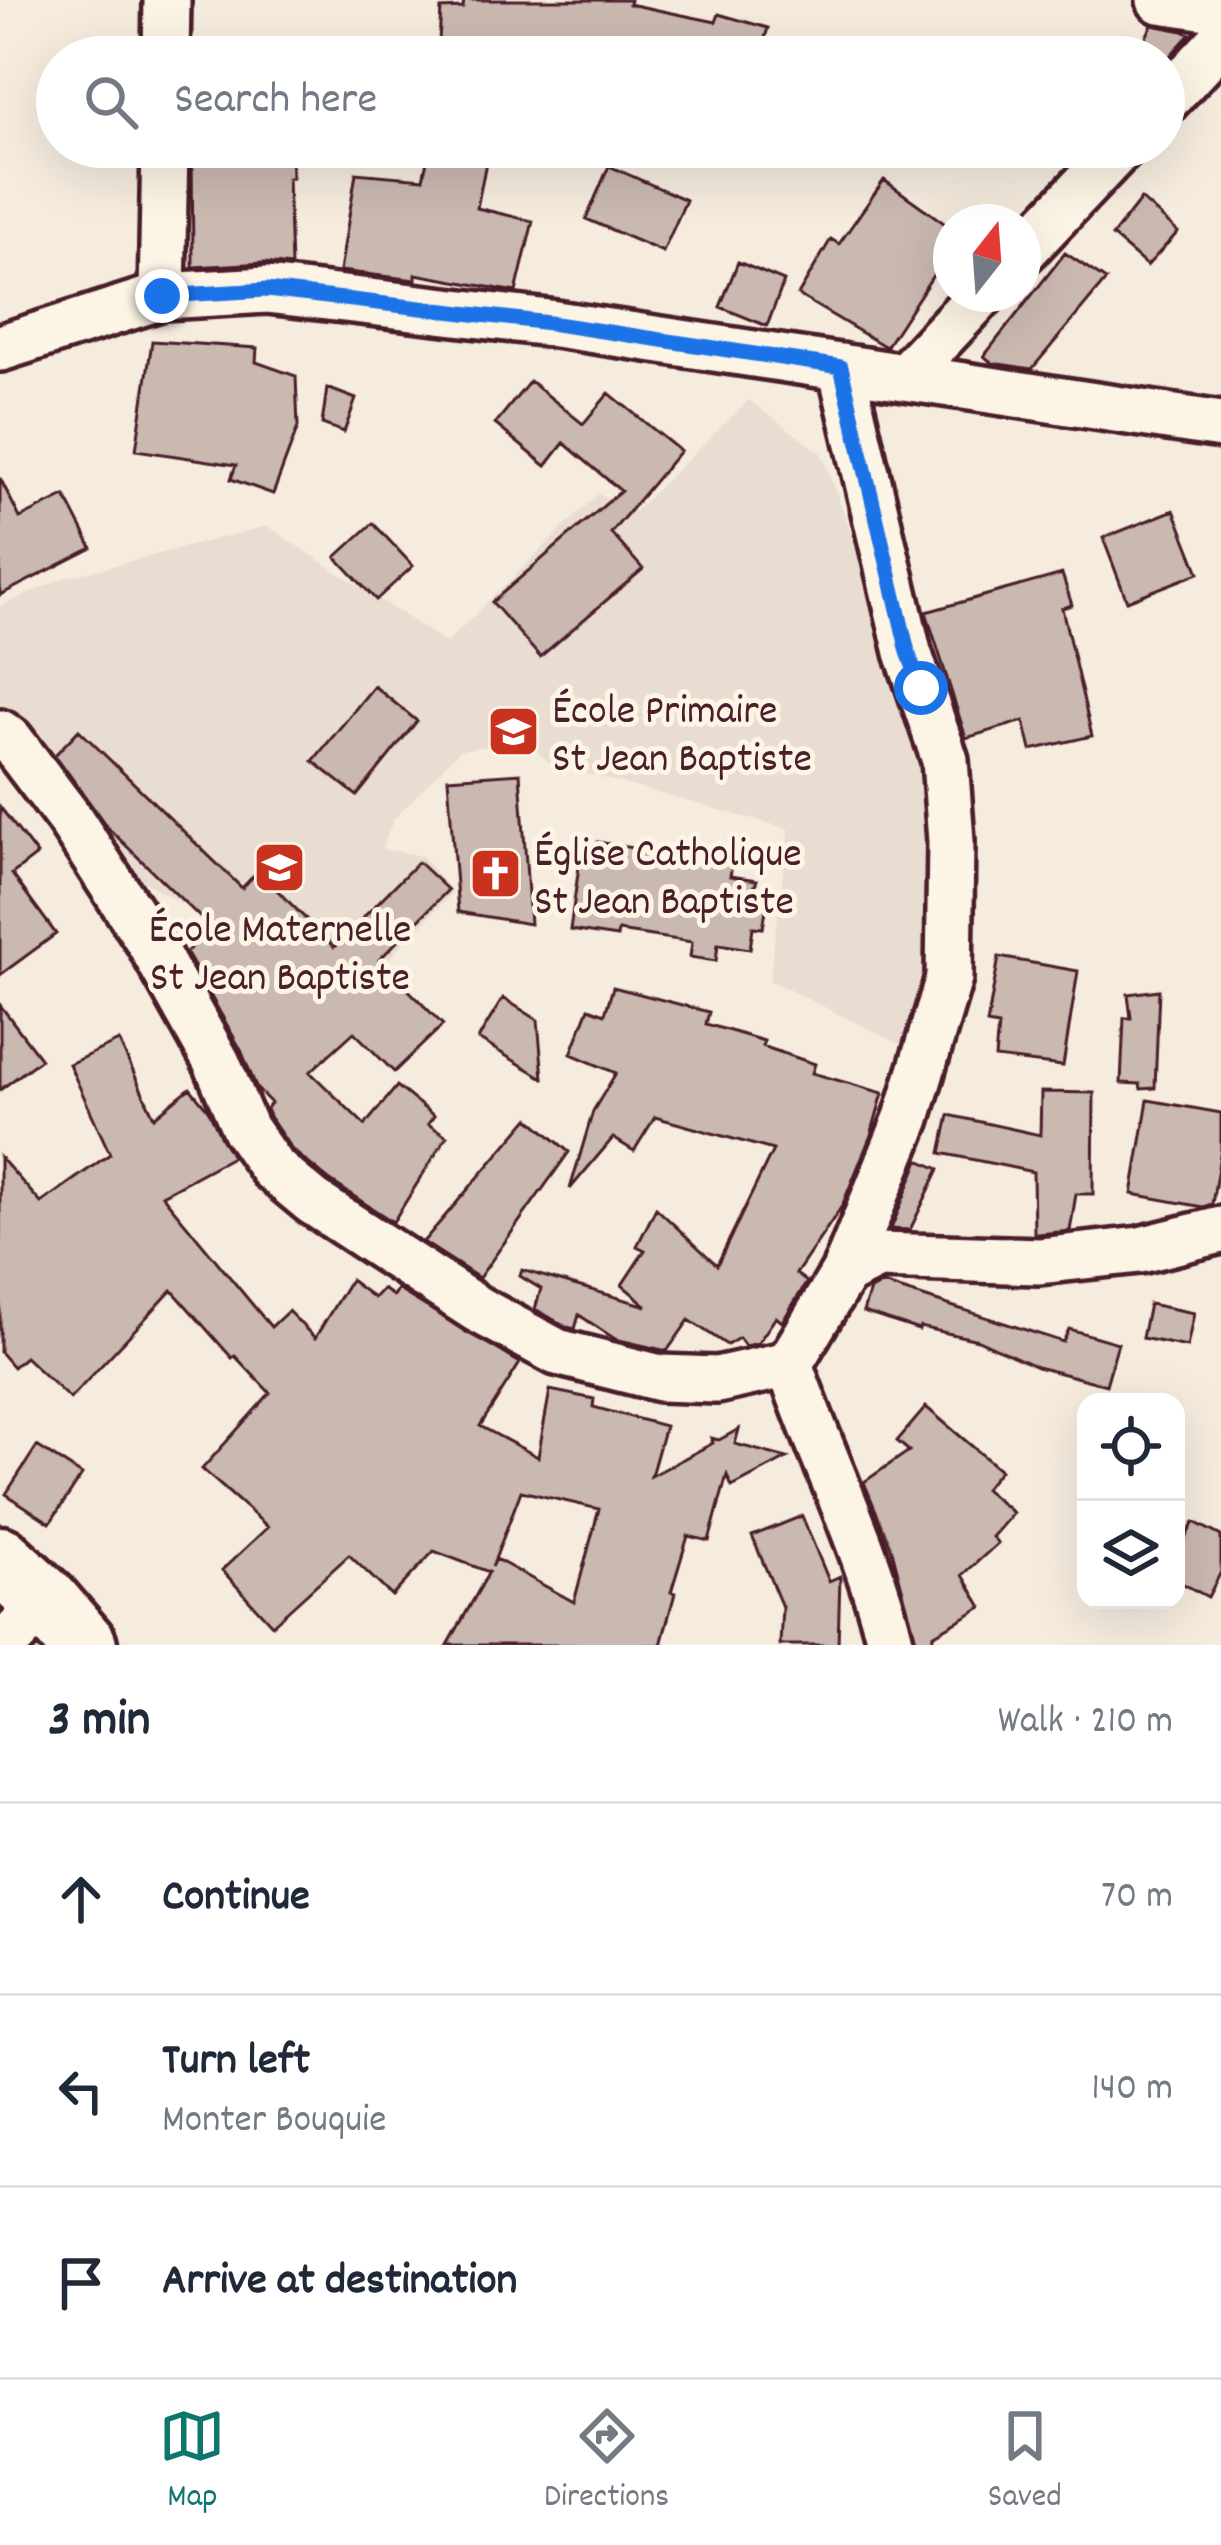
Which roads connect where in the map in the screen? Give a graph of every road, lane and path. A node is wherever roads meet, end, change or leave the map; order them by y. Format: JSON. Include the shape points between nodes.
{"nodes":[{"id":1,"x":167,"y":0,"type":"edge"},
{"id":2,"x":1160,"y":0,"type":"edge"},
{"id":3,"x":1221,"y":8,"type":"edge"},
{"id":4,"x":166,"y":36,"type":"edge"},
{"id":5,"x":1221,"y":41,"type":"edge"},
{"id":6,"x":1185,"y":79,"type":"edge"},
{"id":7,"x":165,"y":168,"type":"edge"},
{"id":8,"x":1101,"y":168,"type":"edge"},
{"id":9,"x":1041,"y":232,"type":"edge"},
{"id":10,"x":162,"y":296,"type":"junction"},
{"id":11,"x":965,"y":312,"type":"edge"},
{"id":12,"x":0,"y":348,"type":"edge"},
{"id":13,"x":841,"y":367,"type":"junction"},
{"id":14,"x":906,"y":375,"type":"junction"},
{"id":15,"x":1221,"y":424,"type":"edge"},
{"id":16,"x":0,"y":734,"type":"edge"},
{"id":17,"x":1221,"y":1230,"type":"edge"},
{"id":18,"x":844,"y":1273,"type":"junction"},
{"id":19,"x":789,"y":1364,"type":"junction"},
{"id":20,"x":891,"y":1645,"type":"edge"}],
"edges":[{"from":1,"to":4,"type":"street"},
{"from":2,"to":3,"type":"street"},
{"from":5,"to":6,"type":"street"},
{"from":7,"to":10,"type":"street"},
{"from":8,"to":9,"type":"street"},
{"from":10,"to":12,"type":"street"},
{"from":10,"to":13,"type":"street","via":[[267,290]]},
{"from":11,"to":14,"type":"street"},
{"from":13,"to":14,"type":"street"},
{"from":13,"to":18,"type":"street","via":[[908,652],[945,760],[951,841],[949,978],[907,1118]]},
{"from":14,"to":15,"type":"street"},
{"from":16,"to":19,"type":"street","via":[[69,818],[148,940],[218,1063],[245,1129],[272,1168],[313,1202],[557,1352],[660,1378],[717,1380]]},
{"from":17,"to":18,"type":"street","via":[[1141,1250],[1039,1261],[878,1256]]},
{"from":18,"to":19,"type":"street"},
{"from":19,"to":20,"type":"street"}]}
